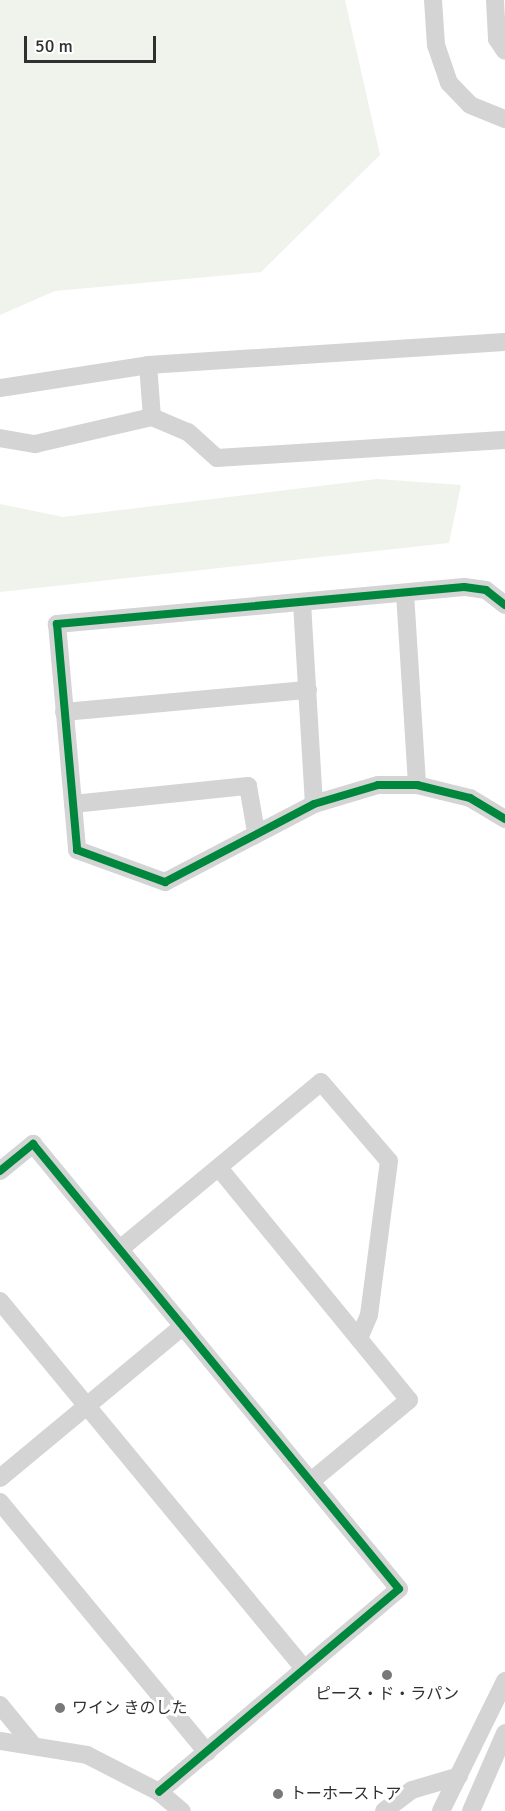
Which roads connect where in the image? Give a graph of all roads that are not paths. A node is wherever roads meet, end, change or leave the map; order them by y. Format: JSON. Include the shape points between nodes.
{"nodes":[{"id":1,"x":433,"y":0,"type":"edge"},
{"id":2,"x":495,"y":0,"type":"edge"},
{"id":3,"x":505,"y":51,"type":"edge"},
{"id":4,"x":505,"y":119,"type":"edge"},
{"id":5,"x":505,"y":331,"type":"edge"},
{"id":6,"x":504,"y":342,"type":"edge"},
{"id":7,"x":505,"y":351,"type":"edge"},
{"id":8,"x":148,"y":365,"type":"junction"},
{"id":9,"x":0,"y":388,"type":"edge"},
{"id":10,"x":153,"y":417,"type":"junction"},
{"id":11,"x":0,"y":438,"type":"edge"},
{"id":12,"x":505,"y":440,"type":"edge"},
{"id":13,"x":405,"y":593,"type":"junction"},
{"id":14,"x":302,"y":603,"type":"junction"},
{"id":15,"x":505,"y":605,"type":"edge"},
{"id":16,"x":308,"y":690,"type":"junction"},
{"id":17,"x":64,"y":712,"type":"junction"},
{"id":18,"x":417,"y":785,"type":"junction"},
{"id":19,"x":72,"y":804,"type":"junction"},
{"id":20,"x":314,"y":804,"type":"junction"},
{"id":21,"x":505,"y":819,"type":"edge"},
{"id":22,"x":256,"y":832,"type":"junction"},
{"id":23,"x":219,"y":1168,"type":"junction"},
{"id":24,"x":0,"y":1171,"type":"edge"},
{"id":25,"x":120,"y":1249,"type":"junction"},
{"id":26,"x":0,"y":1300,"type":"edge"},
{"id":27,"x":183,"y":1326,"type":"junction"},
{"id":28,"x":359,"y":1340,"type":"junction"},
{"id":29,"x":87,"y":1406,"type":"junction"},
{"id":30,"x":0,"y":1478,"type":"edge"},
{"id":31,"x":311,"y":1481,"type":"junction"},
{"id":32,"x":0,"y":1502,"type":"edge"},
{"id":33,"x":304,"y":1669,"type":"junction"},
{"id":34,"x":505,"y":1681,"type":"edge"},
{"id":35,"x":0,"y":1705,"type":"edge"},
{"id":36,"x":505,"y":1733,"type":"edge"},
{"id":37,"x":0,"y":1741,"type":"edge"},
{"id":38,"x":32,"y":1744,"type":"junction"},
{"id":39,"x":207,"y":1752,"type":"junction"},
{"id":40,"x":459,"y":1776,"type":"junction"},
{"id":41,"x":159,"y":1792,"type":"junction"},
{"id":42,"x":182,"y":1811,"type":"edge"},
{"id":43,"x":384,"y":1811,"type":"edge"},
{"id":44,"x":441,"y":1811,"type":"edge"},
{"id":45,"x":471,"y":1811,"type":"edge"}],
"edges":[{"from":1,"to":4,"type":"street","via":[[436,45],[449,83],[470,105]]},
{"from":2,"to":3,"type":"street","via":[[497,39]]},
{"from":5,"to":6,"type":"street"},
{"from":6,"to":7,"type":"street"},
{"from":6,"to":8,"type":"street"},
{"from":8,"to":9,"type":"street"},
{"from":8,"to":10,"type":"street"},
{"from":10,"to":11,"type":"street","via":[[35,444]]},
{"from":10,"to":12,"type":"street","via":[[188,432],[217,458]]},
{"from":13,"to":14,"type":"street"},
{"from":13,"to":15,"type":"street","via":[[464,587],[486,590]]},
{"from":13,"to":18,"type":"street"},
{"from":14,"to":16,"type":"street"},
{"from":14,"to":17,"type":"street","via":[[57,624]]},
{"from":16,"to":17,"type":"street"},
{"from":16,"to":20,"type":"street"},
{"from":17,"to":19,"type":"street"},
{"from":18,"to":20,"type":"street","via":[[378,785]]},
{"from":18,"to":21,"type":"street","via":[[470,798]]},
{"from":19,"to":22,"type":"street","via":[[248,786]]},
{"from":19,"to":22,"type":"street","via":[[77,850],[165,882]]},
{"from":20,"to":22,"type":"street"},
{"from":23,"to":25,"type":"street"},
{"from":23,"to":28,"type":"street"},
{"from":23,"to":28,"type":"street","via":[[321,1082],[389,1161],[369,1315]]},
{"from":24,"to":25,"type":"street","via":[[33,1144]]},
{"from":25,"to":27,"type":"street"},
{"from":26,"to":29,"type":"street"},
{"from":27,"to":29,"type":"street"},
{"from":27,"to":31,"type":"street"},
{"from":28,"to":31,"type":"street","via":[[409,1400]]},
{"from":29,"to":30,"type":"street"},
{"from":29,"to":33,"type":"street"},
{"from":31,"to":33,"type":"street","via":[[399,1589]]},
{"from":32,"to":39,"type":"street"},
{"from":33,"to":39,"type":"street"},
{"from":34,"to":40,"type":"street"},
{"from":35,"to":38,"type":"street"},
{"from":36,"to":45,"type":"street"},
{"from":37,"to":38,"type":"street"},
{"from":38,"to":41,"type":"street","via":[[87,1755]]},
{"from":39,"to":41,"type":"street"},
{"from":40,"to":43,"type":"street","via":[[412,1790]]},
{"from":40,"to":44,"type":"street"},
{"from":41,"to":42,"type":"street"}]}
